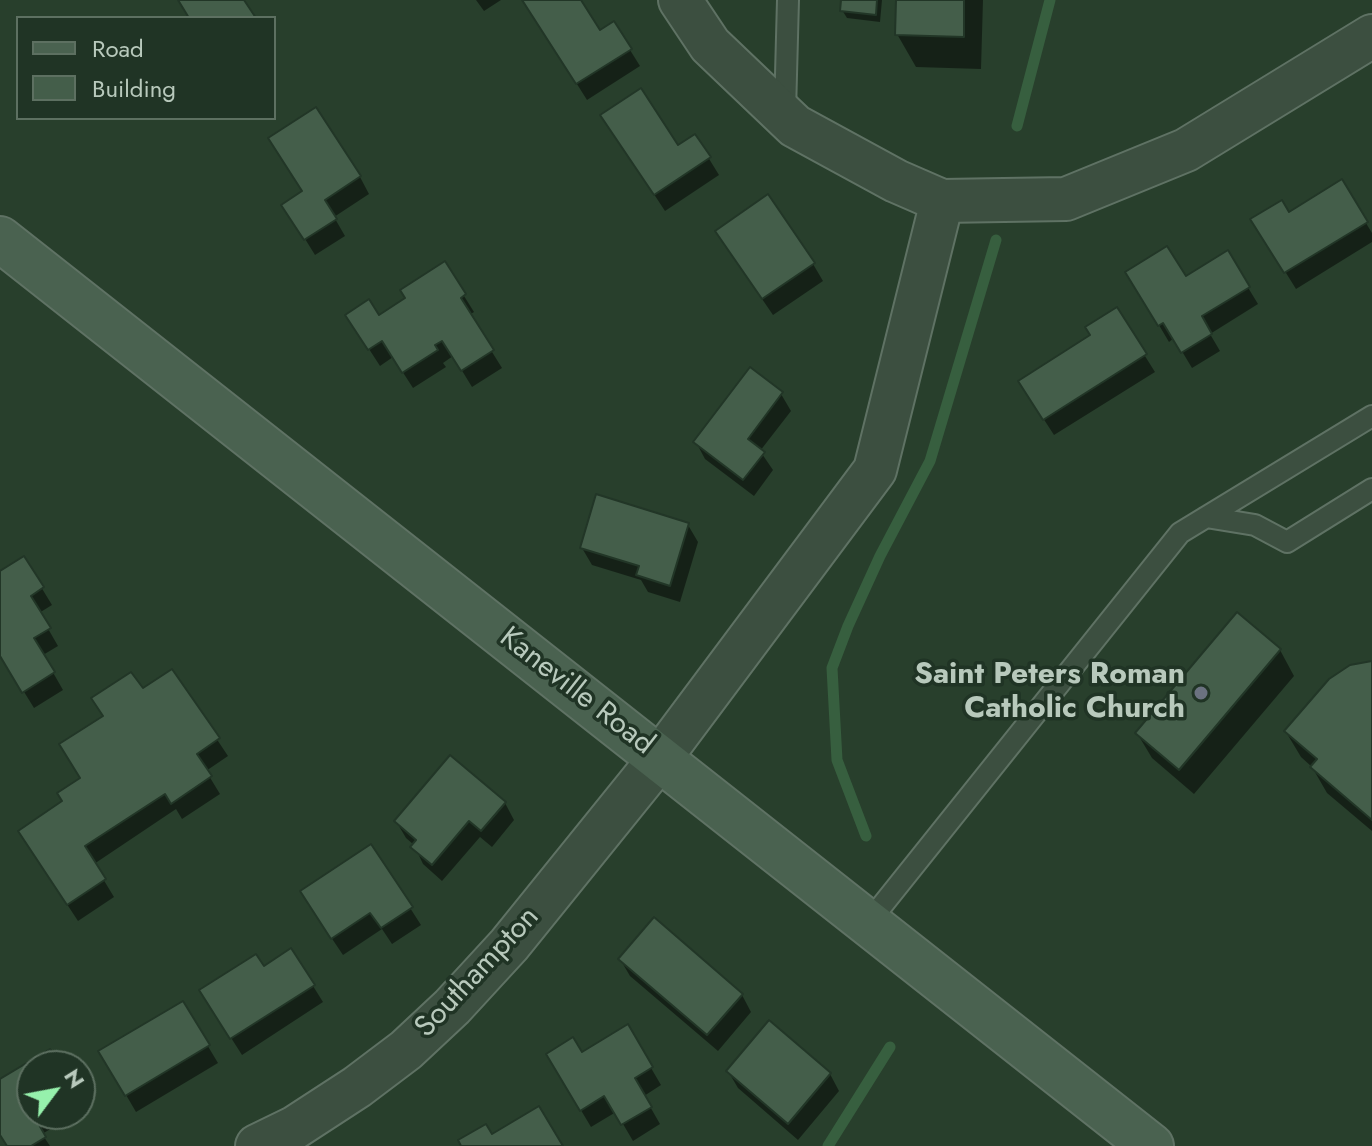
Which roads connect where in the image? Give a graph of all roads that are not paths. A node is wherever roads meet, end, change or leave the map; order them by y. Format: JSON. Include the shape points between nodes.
{"nodes":[{"id":1,"x":680,"y":0,"type":"edge"},
{"id":2,"x":788,"y":0,"type":"edge"},
{"id":3,"x":1372,"y":36,"type":"edge"},
{"id":4,"x":785,"y":117,"type":"junction"},
{"id":5,"x":942,"y":201,"type":"junction"},
{"id":6,"x":0,"y":239,"type":"edge"},
{"id":7,"x":1372,"y":416,"type":"edge"},
{"id":8,"x":1372,"y":489,"type":"edge"},
{"id":9,"x":1206,"y":517,"type":"junction"},
{"id":10,"x":660,"y":758,"type":"junction"},
{"id":11,"x":868,"y":923,"type":"junction"},
{"id":12,"x":257,"y":1146,"type":"edge"},
{"id":13,"x":1151,"y":1146,"type":"edge"}],
"edges":[{"from":1,"to":4,"type":"street","via":[[710,45]]},
{"from":2,"to":4,"type":"lane"},
{"from":3,"to":5,"type":"street","via":[[1186,150],[1066,199]]},
{"from":4,"to":5,"type":"street"},
{"from":5,"to":10,"type":"street","name":"Southampton","via":[[875,470]]},
{"from":6,"to":10,"type":"main road","name":"Kaneville Road"},
{"from":7,"to":9,"type":"lane"},
{"from":8,"to":9,"type":"lane","via":[[1287,542],[1255,525]]},
{"from":9,"to":11,"type":"lane","via":[[1180,533]]},
{"from":10,"to":11,"type":"main road","name":"Kaneville Road"},
{"from":10,"to":12,"type":"street","name":"Southampton","via":[[452,1007],[357,1087]]},
{"from":11,"to":13,"type":"main road","name":"Kaneville Road"}]}
